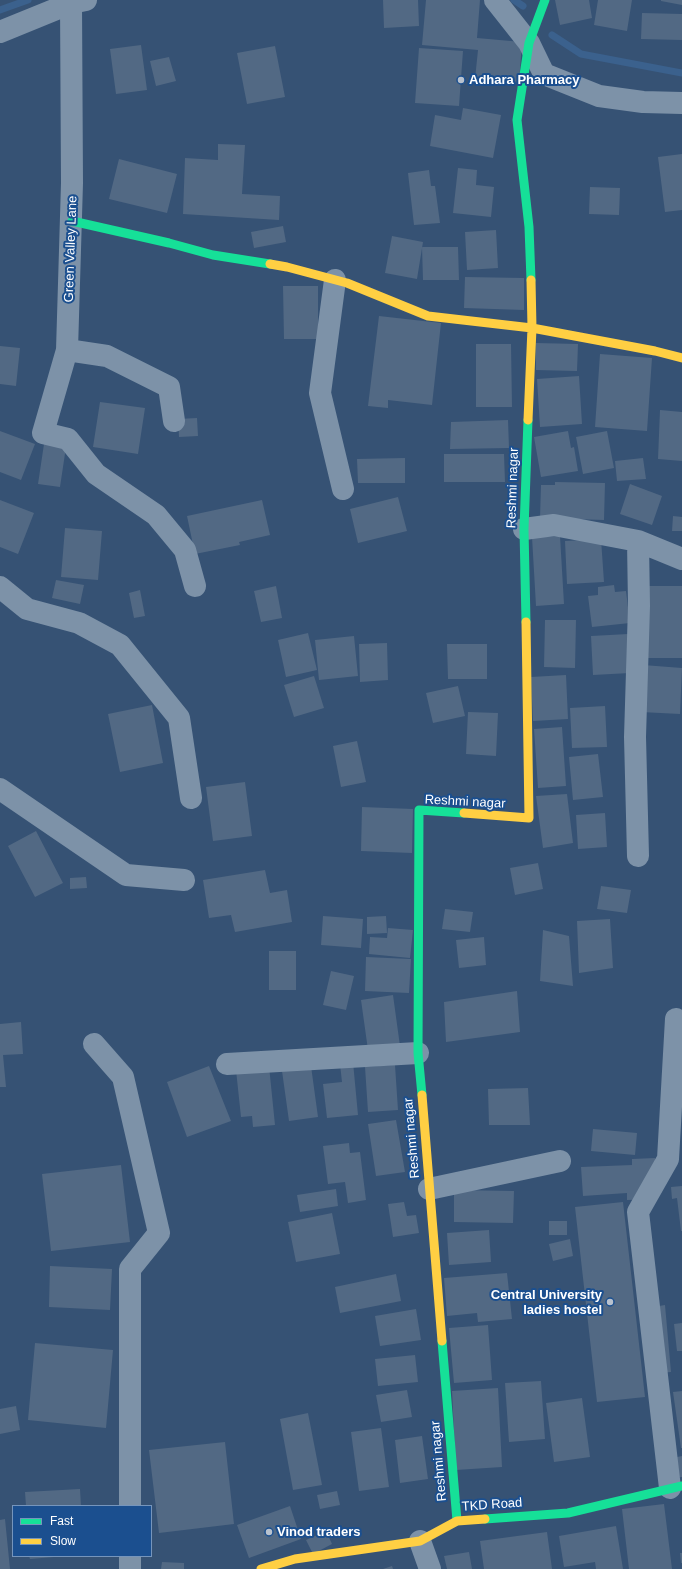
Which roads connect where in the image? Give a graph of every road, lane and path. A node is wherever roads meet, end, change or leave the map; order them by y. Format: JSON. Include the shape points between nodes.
{"nodes":[{"id":1,"x":495,"y":0,"type":"edge"},
{"id":2,"x":545,"y":0,"type":"edge"},
{"id":3,"x":78,"y":2,"type":"edge"},
{"id":4,"x":0,"y":32,"type":"edge"},
{"id":5,"x":529,"y":43,"type":"junction"},
{"id":6,"x":682,"y":103,"type":"edge"},
{"id":7,"x":72,"y":221,"type":"junction"},
{"id":8,"x":335,"y":280,"type":"junction"},
{"id":9,"x":532,"y":328,"type":"junction"},
{"id":10,"x":68,"y":350,"type":"junction"},
{"id":11,"x":682,"y":358,"type":"edge"},
{"id":12,"x":174,"y":422,"type":"dead end"},
{"id":13,"x":343,"y":489,"type":"dead end"},
{"id":14,"x":524,"y":529,"type":"junction"},
{"id":15,"x":638,"y":541,"type":"junction"},
{"id":16,"x":682,"y":559,"type":"edge"},
{"id":17,"x":195,"y":586,"type":"dead end"},
{"id":18,"x":0,"y":587,"type":"edge"},
{"id":19,"x":0,"y":789,"type":"edge"},
{"id":20,"x":191,"y":798,"type":"dead end"},
{"id":21,"x":638,"y":856,"type":"dead end"},
{"id":22,"x":184,"y":880,"type":"dead end"},
{"id":23,"x":676,"y":1020,"type":"dead end"},
{"id":24,"x":94,"y":1044,"type":"dead end"},
{"id":25,"x":418,"y":1053,"type":"junction"},
{"id":26,"x":227,"y":1064,"type":"dead end"},
{"id":27,"x":560,"y":1161,"type":"dead end"},
{"id":28,"x":429,"y":1189,"type":"junction"},
{"id":29,"x":676,"y":1487,"type":"edge"},
{"id":30,"x":130,"y":1505,"type":"edge"},
{"id":31,"x":457,"y":1521,"type":"junction"},
{"id":32,"x":420,"y":1541,"type":"junction"},
{"id":33,"x":130,"y":1557,"type":"edge"},
{"id":34,"x":269,"y":1568,"type":"edge"},
{"id":35,"x":130,"y":1569,"type":"edge"},
{"id":36,"x":430,"y":1569,"type":"edge"}],
"edges":[{"from":1,"to":5,"type":"street"},
{"from":2,"to":5,"type":"street","name":"Reshmi nagar"},
{"from":3,"to":4,"type":"street"},
{"from":3,"to":7,"type":"street","name":"Green Valley Lane"},
{"from":5,"to":6,"type":"street","via":[[544,74],[599,96],[644,102]]},
{"from":5,"to":9,"type":"street","name":"Reshmi nagar","via":[[517,120],[529,227]]},
{"from":7,"to":8,"type":"street","via":[[213,255],[287,267]]},
{"from":7,"to":10,"type":"street","name":"Green Valley Lane"},
{"from":8,"to":9,"type":"street","via":[[428,316]]},
{"from":8,"to":13,"type":"street","via":[[320,393]]},
{"from":9,"to":11,"type":"street"},
{"from":9,"to":14,"type":"street","name":"Reshmi nagar"},
{"from":10,"to":12,"type":"street","via":[[107,356],[169,387]]},
{"from":10,"to":17,"type":"street","name":"Green Valley Lane","via":[[43,433],[68,440],[96,474],[156,515],[185,550]]},
{"from":14,"to":15,"type":"street","via":[[554,525]]},
{"from":14,"to":25,"type":"street","name":"Reshmi nagar","via":[[529,818],[418,810]]},
{"from":15,"to":16,"type":"street"},
{"from":15,"to":21,"type":"street","via":[[635,737]]},
{"from":18,"to":20,"type":"street","via":[[27,609],[79,623],[120,645],[178,718]]},
{"from":19,"to":22,"type":"street","via":[[126,875]]},
{"from":23,"to":29,"type":"street","via":[[668,1159],[638,1212]]},
{"from":24,"to":30,"type":"street","via":[[124,1077],[159,1233],[130,1269]]},
{"from":25,"to":26,"type":"street"},
{"from":25,"to":28,"type":"street","name":"Reshmi nagar"},
{"from":27,"to":28,"type":"street"},
{"from":28,"to":31,"type":"street","name":"Reshmi nagar"},
{"from":29,"to":31,"type":"street","name":"TKD Road","via":[[568,1513]]},
{"from":31,"to":32,"type":"street","name":"TKD Road"},
{"from":32,"to":34,"type":"street","name":"TKD Road","via":[[295,1559]]},
{"from":32,"to":36,"type":"street"},
{"from":33,"to":35,"type":"street"}]}
